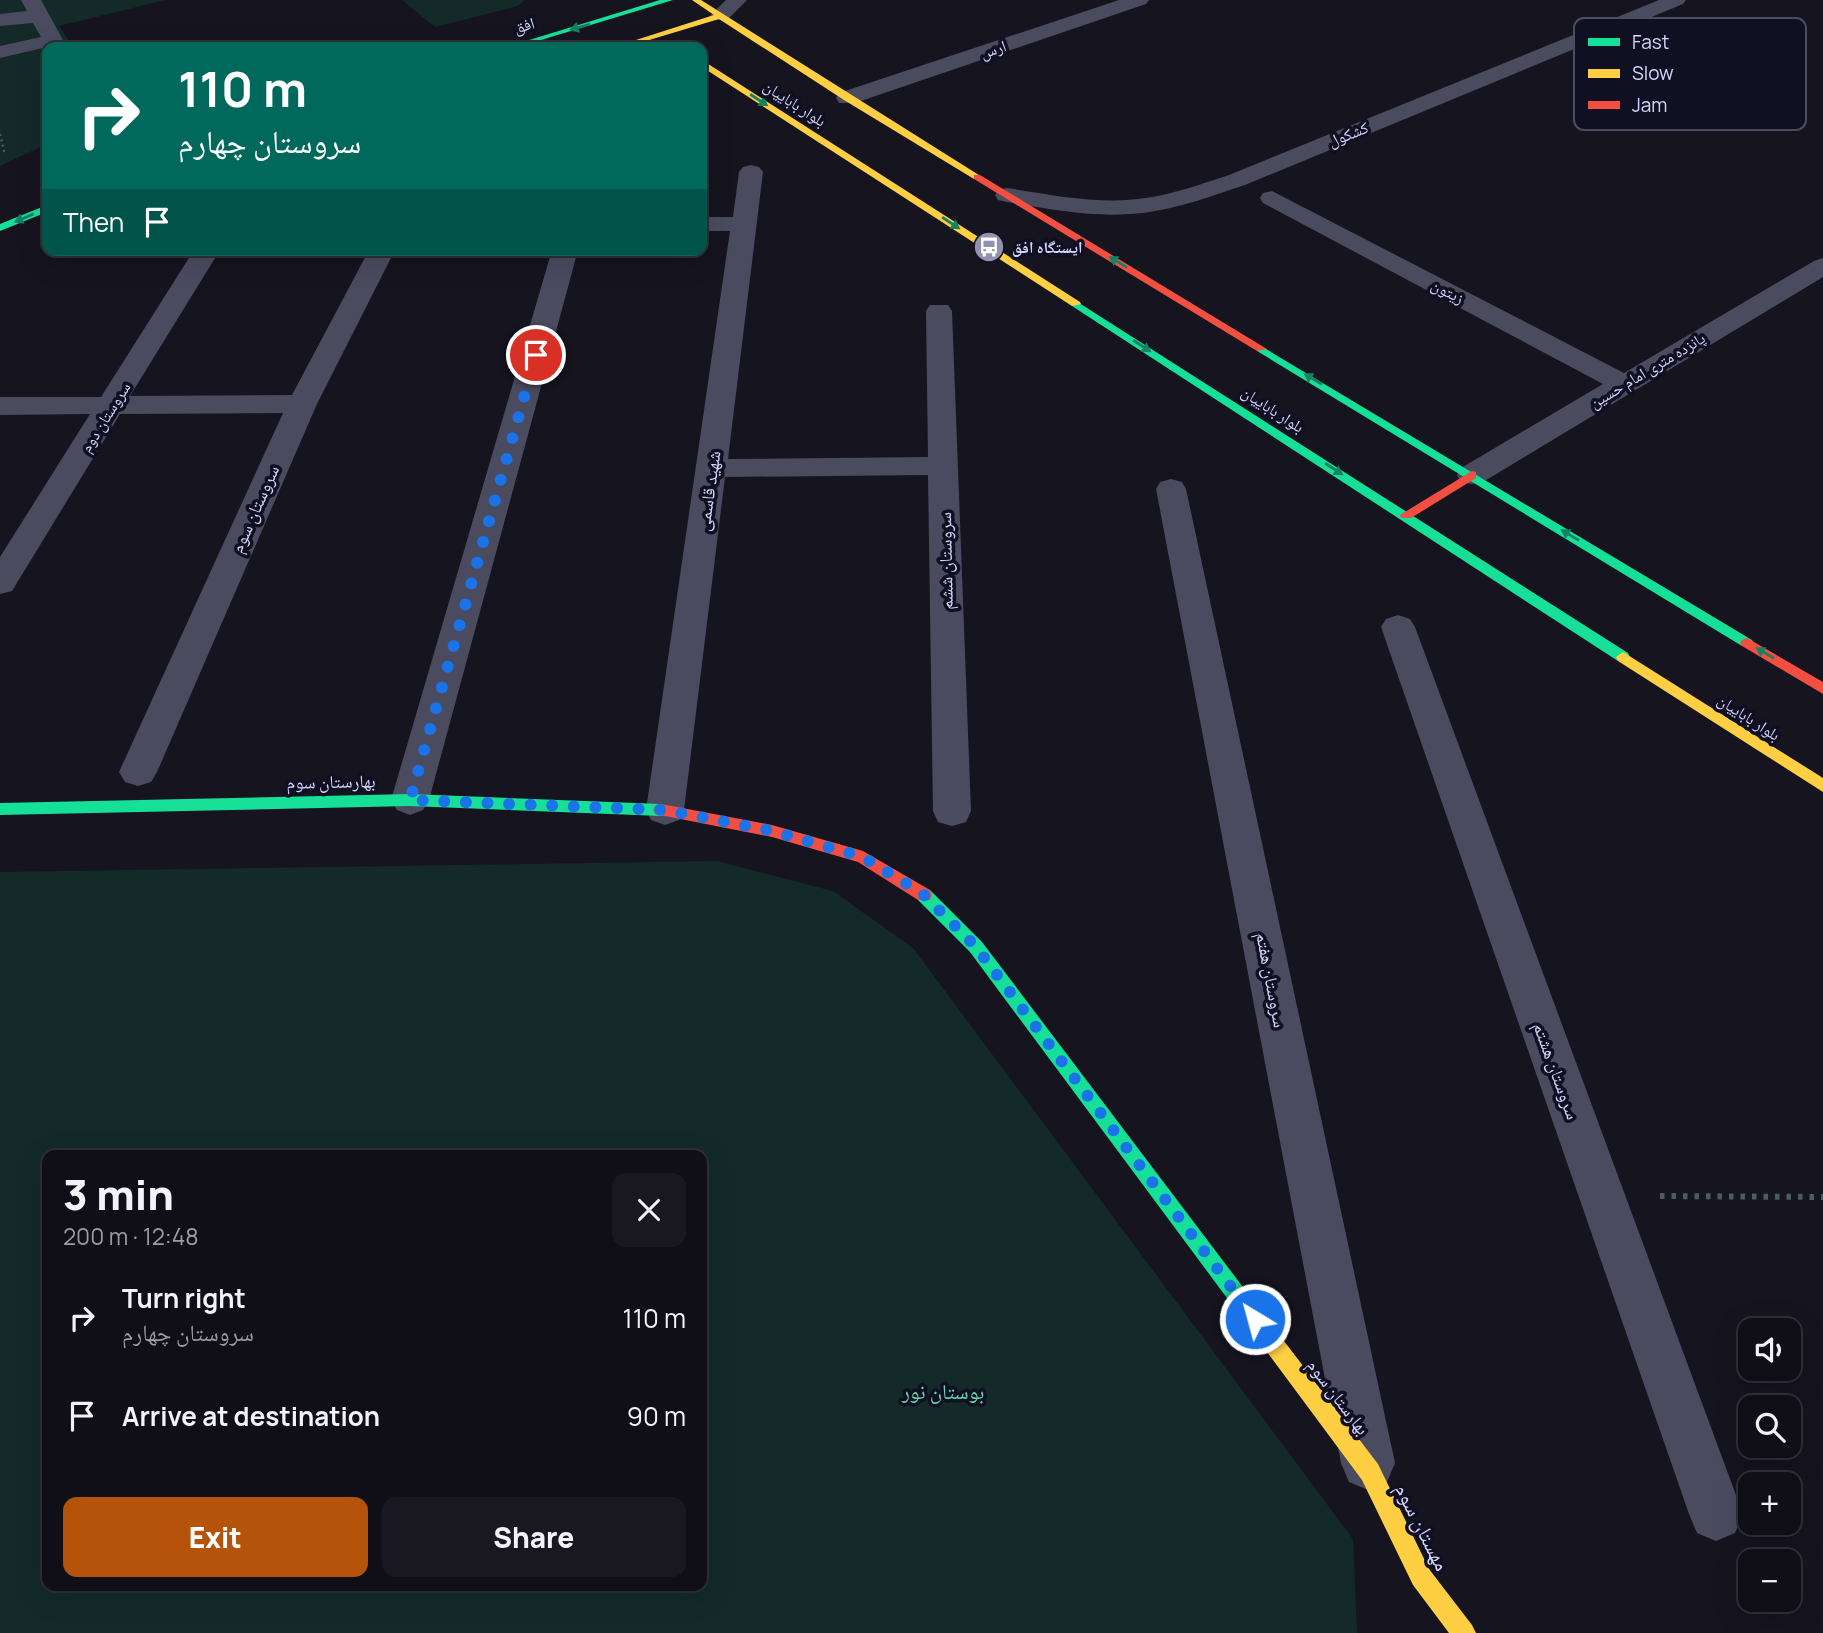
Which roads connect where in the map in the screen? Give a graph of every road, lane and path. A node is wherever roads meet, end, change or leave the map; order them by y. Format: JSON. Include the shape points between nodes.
{"nodes":[{"id":1,"x":607,"y":0,"type":"edge"},
{"id":2,"x":669,"y":0,"type":"edge"},
{"id":3,"x":695,"y":0,"type":"edge"},
{"id":4,"x":737,"y":0,"type":"edge"},
{"id":5,"x":1139,"y":0,"type":"edge"},
{"id":6,"x":1676,"y":0,"type":"edge"},
{"id":7,"x":35,"y":8,"type":"edge"},
{"id":8,"x":626,"y":14,"type":"junction"},
{"id":9,"x":720,"y":16,"type":"junction"},
{"id":10,"x":1632,"y":18,"type":"edge"},
{"id":11,"x":0,"y":20,"type":"edge"},
{"id":12,"x":659,"y":36,"type":"junction"},
{"id":13,"x":42,"y":42,"type":"edge"},
{"id":14,"x":44,"y":42,"type":"edge"},
{"id":15,"x":528,"y":42,"type":"edge"},
{"id":16,"x":637,"y":42,"type":"edge"},
{"id":17,"x":669,"y":42,"type":"edge"},
{"id":18,"x":1574,"y":42,"type":"edge"},
{"id":19,"x":0,"y":52,"type":"edge"},
{"id":20,"x":707,"y":66,"type":"edge"},
{"id":21,"x":847,"y":98,"type":"junction"},
{"id":22,"x":0,"y":134,"type":"edge"},
{"id":23,"x":0,"y":153,"type":"edge"},
{"id":24,"x":751,"y":172,"type":"dead end"},
{"id":25,"x":1007,"y":195,"type":"junction"},
{"id":26,"x":1272,"y":198,"type":"dead end"},
{"id":27,"x":42,"y":210,"type":"edge"},
{"id":28,"x":707,"y":224,"type":"edge"},
{"id":29,"x":744,"y":224,"type":"junction"},
{"id":30,"x":0,"y":228,"type":"edge"},
{"id":31,"x":203,"y":256,"type":"edge"},
{"id":32,"x":379,"y":256,"type":"edge"},
{"id":33,"x":563,"y":256,"type":"edge"},
{"id":34,"x":1823,"y":266,"type":"edge"},
{"id":35,"x":939,"y":311,"type":"dead end"},
{"id":36,"x":1624,"y":384,"type":"junction"},
{"id":37,"x":113,"y":404,"type":"junction"},
{"id":38,"x":302,"y":404,"type":"junction"},
{"id":39,"x":0,"y":406,"type":"edge"},
{"id":40,"x":944,"y":466,"type":"junction"},
{"id":41,"x":713,"y":468,"type":"junction"},
{"id":42,"x":1472,"y":475,"type":"junction"},
{"id":43,"x":1171,"y":489,"type":"dead end"},
{"id":44,"x":1406,"y":515,"type":"junction"},
{"id":45,"x":0,"y":583,"type":"edge"},
{"id":46,"x":1398,"y":627,"type":"dead end"},
{"id":47,"x":1823,"y":689,"type":"edge"},
{"id":48,"x":138,"y":772,"type":"dead end"},
{"id":49,"x":1823,"y":786,"type":"edge"},
{"id":50,"x":410,"y":800,"type":"junction"},
{"id":51,"x":0,"y":809,"type":"edge"},
{"id":52,"x":665,"y":810,"type":"junction"},
{"id":53,"x":952,"y":811,"type":"dead end"},
{"id":54,"x":1600,"y":1195,"type":"junction"},
{"id":55,"x":1823,"y":1197,"type":"edge"},
{"id":56,"x":1370,"y":1472,"type":"junction"},
{"id":57,"x":1716,"y":1514,"type":"dead end"},
{"id":58,"x":1464,"y":1633,"type":"edge"}],
"edges":[{"from":1,"to":8,"type":"main road"},
{"from":2,"to":8,"type":"main road","name":"افق"},
{"from":3,"to":9,"type":"main road","name":"بلوار باباییان"},
{"from":4,"to":9,"type":"street"},
{"from":5,"to":21,"type":"street","name":"ارس"},
{"from":6,"to":10,"type":"street","name":"کشکول"},
{"from":7,"to":11,"type":"street"},
{"from":7,"to":14,"type":"street","via":[[53,40]]},
{"from":8,"to":12,"type":"main road"},
{"from":8,"to":15,"type":"main road","name":"افق","one_way":true},
{"from":9,"to":12,"type":"main road"},
{"from":9,"to":21,"type":"main road","name":"بلوار باباییان"},
{"from":12,"to":16,"type":"main road"},
{"from":12,"to":17,"type":"main road"},
{"from":13,"to":19,"type":"street"},
{"from":18,"to":25,"type":"street","name":"کشکول","via":[[1237,180],[1178,199],[1132,207],[1073,206]]},
{"from":20,"to":44,"type":"main road","name":"بلوار باباییان","one_way":true},
{"from":21,"to":25,"type":"main road","name":"بلوار باباییان"},
{"from":22,"to":23,"type":"path","via":[[4,150]]},
{"from":24,"to":29,"type":"street","name":"شهید قاسمی"},
{"from":42,"to":25,"type":"main road","name":"بلوار باباییان","one_way":true},
{"from":26,"to":36,"type":"street","name":"زیتون"},
{"from":27,"to":30,"type":"main road","one_way":true},
{"from":28,"to":29,"type":"street"},
{"from":29,"to":41,"type":"street","name":"شهید قاسمی"},
{"from":31,"to":37,"type":"street","name":"سروستان دوم"},
{"from":32,"to":38,"type":"street","name":"سروستان سوم"},
{"from":33,"to":50,"type":"street"},
{"from":34,"to":36,"type":"street","name":"پانزده متری امام حسین"},
{"from":35,"to":40,"type":"street","name":"سروستان ششم"},
{"from":36,"to":42,"type":"street","name":"پانزده متری امام حسین"},
{"from":37,"to":38,"type":"street"},
{"from":37,"to":39,"type":"street"},
{"from":37,"to":45,"type":"street","name":"سروستان دوم"},
{"from":38,"to":48,"type":"street","name":"سروستان سوم"},
{"from":40,"to":41,"type":"street"},
{"from":40,"to":53,"type":"street","name":"سروستان ششم"},
{"from":41,"to":52,"type":"street","name":"شهید قاسمی"},
{"from":42,"to":44,"type":"main road"},
{"from":47,"to":42,"type":"main road","name":"بلوار باباییان","one_way":true},
{"from":43,"to":56,"type":"street","name":"سروستان هفتم"},
{"from":44,"to":49,"type":"main road","name":"بلوار باباییان"},
{"from":46,"to":54,"type":"street","name":"سروستان هشتم"},
{"from":50,"to":51,"type":"main road","name":"بهارستان سوم"},
{"from":50,"to":52,"type":"main road","name":"بهارستان سوم"},
{"from":52,"to":56,"type":"main road","name":"بهارستان سوم","via":[[772,831],[863,857],[923,894],[976,947]]},
{"from":54,"to":55,"type":"path"},
{"from":54,"to":57,"type":"street","name":"سروستان هشتم"},
{"from":56,"to":58,"type":"main road","name":"مهستان سوم","via":[[1421,1577]]}]}
